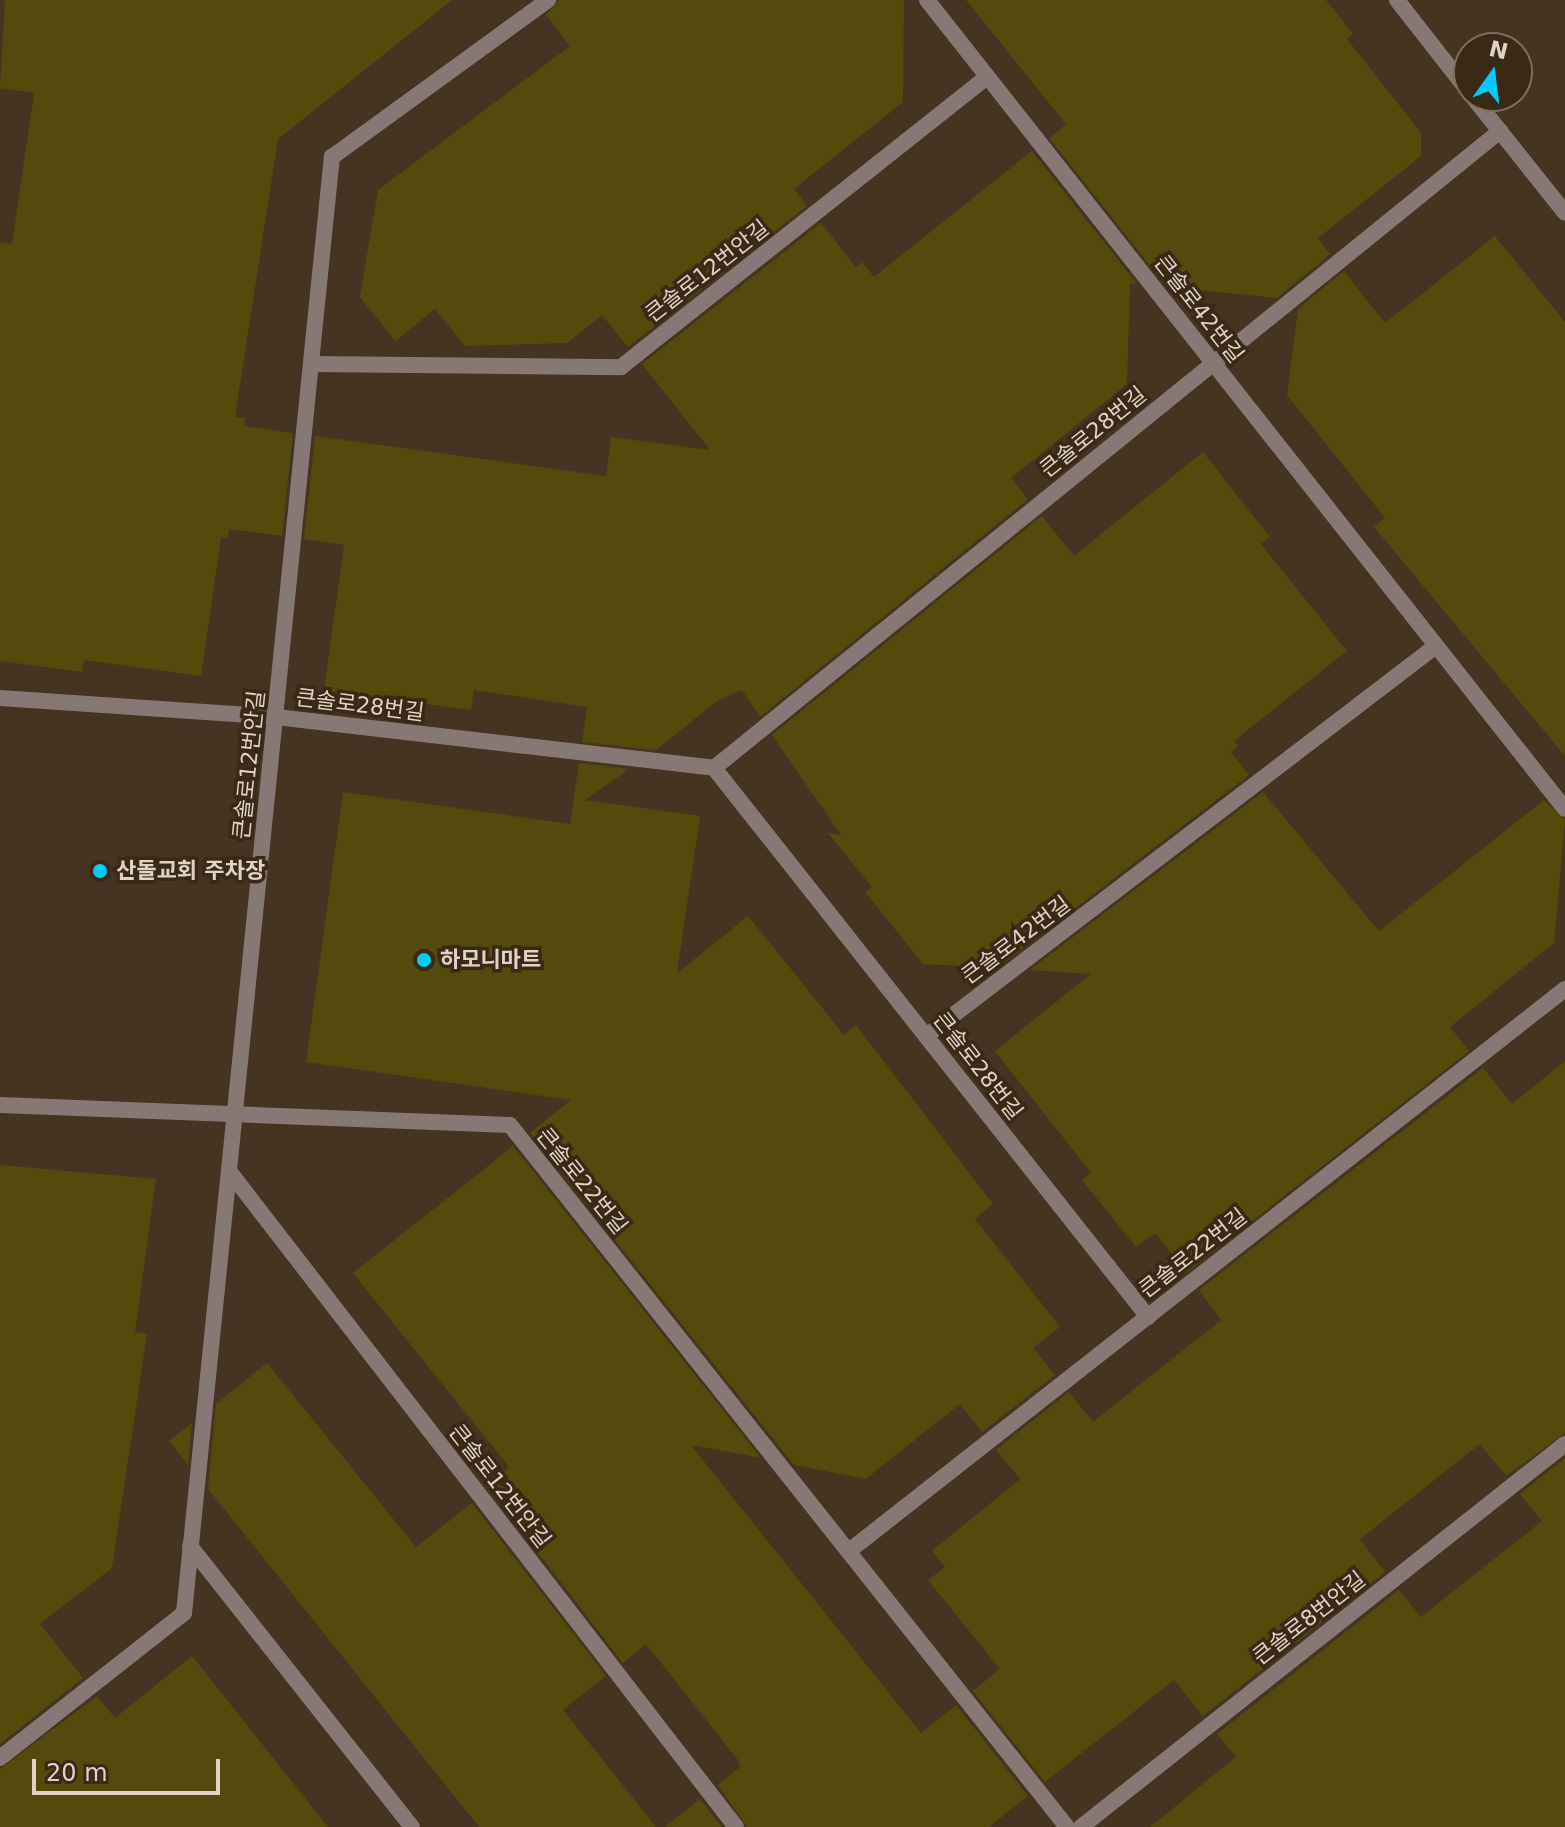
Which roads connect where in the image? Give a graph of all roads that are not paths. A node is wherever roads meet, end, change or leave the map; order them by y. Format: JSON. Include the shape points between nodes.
{"nodes":[{"id":1,"x":548,"y":0,"type":"edge"},
{"id":2,"x":927,"y":0,"type":"edge"},
{"id":3,"x":1397,"y":0,"type":"edge"},
{"id":4,"x":1453,"y":71,"type":"edge"},
{"id":5,"x":987,"y":77,"type":"junction"},
{"id":6,"x":1485,"y":112,"type":"edge"},
{"id":7,"x":1500,"y":131,"type":"junction"},
{"id":8,"x":1565,"y":213,"type":"edge"},
{"id":9,"x":1213,"y":363,"type":"junction"},
{"id":10,"x":312,"y":364,"type":"junction"},
{"id":11,"x":1436,"y":646,"type":"junction"},
{"id":12,"x":0,"y":698,"type":"edge"},
{"id":13,"x":276,"y":717,"type":"junction"},
{"id":14,"x":714,"y":768,"type":"junction"},
{"id":15,"x":1565,"y":809,"type":"edge"},
{"id":16,"x":1565,"y":989,"type":"edge"},
{"id":17,"x":926,"y":1036,"type":"junction"},
{"id":18,"x":0,"y":1105,"type":"edge"},
{"id":19,"x":235,"y":1115,"type":"junction"},
{"id":20,"x":229,"y":1171,"type":"junction"},
{"id":21,"x":1148,"y":1317,"type":"junction"},
{"id":22,"x":1565,"y":1444,"type":"edge"},
{"id":23,"x":190,"y":1546,"type":"junction"},
{"id":24,"x":849,"y":1551,"type":"junction"},
{"id":25,"x":0,"y":1758,"type":"edge"},
{"id":26,"x":412,"y":1827,"type":"edge"},
{"id":27,"x":736,"y":1827,"type":"edge"},
{"id":28,"x":1067,"y":1827,"type":"edge"},
{"id":29,"x":1081,"y":1827,"type":"edge"}],
"edges":[{"from":1,"to":10,"type":"street","name":"큰솔로12번안길","via":[[332,157]]},
{"from":2,"to":5,"type":"street","name":"큰솔로42번길"},
{"from":3,"to":4,"type":"street"},
{"from":5,"to":9,"type":"street","name":"큰솔로42번길"},
{"from":5,"to":10,"type":"street","name":"큰솔로12번안길","via":[[621,367]]},
{"from":6,"to":7,"type":"street"},
{"from":7,"to":8,"type":"street"},
{"from":7,"to":9,"type":"street","name":"큰솔로28번길"},
{"from":9,"to":11,"type":"street","name":"큰솔로42번길"},
{"from":9,"to":14,"type":"street","name":"큰솔로28번길"},
{"from":10,"to":13,"type":"street","name":"큰솔로12번안길"},
{"from":11,"to":15,"type":"street","name":"큰솔로42번길"},
{"from":11,"to":17,"type":"street","name":"큰솔로42번길"},
{"from":12,"to":13,"type":"street","name":"큰솔로28번길"},
{"from":13,"to":14,"type":"street","name":"큰솔로28번길"},
{"from":13,"to":19,"type":"street","name":"큰솔로12번안길"},
{"from":14,"to":17,"type":"street","name":"큰솔로28번길"},
{"from":16,"to":21,"type":"street","name":"큰솔로22번길"},
{"from":17,"to":21,"type":"street","name":"큰솔로28번길"},
{"from":18,"to":19,"type":"street","name":"큰솔로22번길"},
{"from":19,"to":20,"type":"street","name":"큰솔로12번안길"},
{"from":19,"to":24,"type":"street","name":"큰솔로22번길","via":[[510,1125]]},
{"from":20,"to":23,"type":"street","name":"큰솔로12번안길"},
{"from":20,"to":27,"type":"street","name":"큰솔로12번안길"},
{"from":21,"to":24,"type":"street","name":"큰솔로22번길"},
{"from":22,"to":29,"type":"street","name":"큰솔로8번안길"},
{"from":23,"to":25,"type":"street","name":"큰솔로12번안길","via":[[184,1613]]},
{"from":23,"to":26,"type":"street"},
{"from":24,"to":28,"type":"street","name":"큰솔로22번길"}]}
